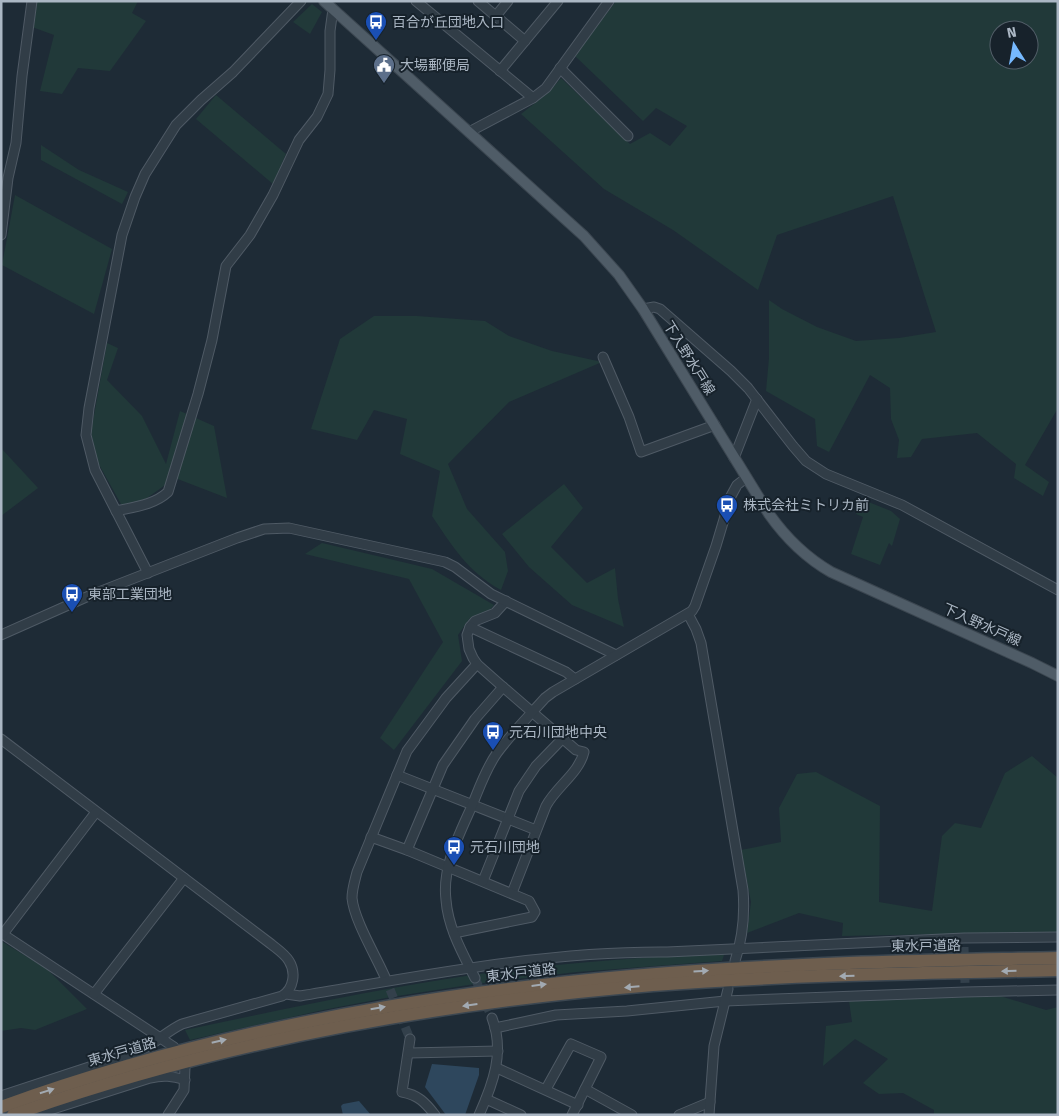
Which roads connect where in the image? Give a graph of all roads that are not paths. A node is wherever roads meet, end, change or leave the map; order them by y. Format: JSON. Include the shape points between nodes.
{"nodes":[{"id":1,"x":32,"y":1,"type":"edge"},
{"id":2,"x":301,"y":1,"type":"edge"},
{"id":3,"x":324,"y":1,"type":"edge"},
{"id":4,"x":416,"y":1,"type":"edge"},
{"id":5,"x":478,"y":1,"type":"edge"},
{"id":6,"x":508,"y":1,"type":"edge"},
{"id":7,"x":558,"y":1,"type":"edge"},
{"id":8,"x":609,"y":1,"type":"edge"},
{"id":9,"x":333,"y":9,"type":"junction"},
{"id":10,"x":495,"y":16,"type":"junction"},
{"id":11,"x":526,"y":41,"type":"junction"},
{"id":12,"x":560,"y":68,"type":"junction"},
{"id":13,"x":500,"y":71,"type":"junction"},
{"id":14,"x":534,"y":98,"type":"junction"},
{"id":15,"x":469,"y":132,"type":"junction"},
{"id":16,"x":628,"y":136,"type":"dead end"},
{"id":17,"x":3,"y":212,"type":"edge"},
{"id":18,"x":1,"y":234,"type":"edge"},
{"id":19,"x":643,"y":309,"type":"junction"},
{"id":20,"x":603,"y":357,"type":"dead end"},
{"id":21,"x":756,"y":399,"type":"junction"},
{"id":22,"x":715,"y":425,"type":"junction"},
{"id":23,"x":734,"y":458,"type":"junction"},
{"id":24,"x":746,"y":478,"type":"junction"},
{"id":25,"x":116,"y":511,"type":"junction"},
{"id":26,"x":148,"y":573,"type":"junction"},
{"id":27,"x":1058,"y":590,"type":"edge"},
{"id":28,"x":506,"y":601,"type":"junction"},
{"id":29,"x":688,"y":614,"type":"junction"},
{"id":30,"x":470,"y":627,"type":"junction"},
{"id":31,"x":1,"y":635,"type":"edge"},
{"id":32,"x":616,"y":655,"type":"junction"},
{"id":33,"x":477,"y":664,"type":"junction"},
{"id":34,"x":1058,"y":676,"type":"edge"},
{"id":35,"x":575,"y":679,"type":"junction"},
{"id":36,"x":503,"y":688,"type":"junction"},
{"id":37,"x":533,"y":712,"type":"junction"},
{"id":38,"x":563,"y":738,"type":"junction"},
{"id":39,"x":1,"y":739,"type":"edge"},
{"id":40,"x":397,"y":776,"type":"junction"},
{"id":41,"x":432,"y":789,"type":"junction"},
{"id":42,"x":472,"y":806,"type":"junction"},
{"id":43,"x":96,"y":812,"type":"junction"},
{"id":44,"x":507,"y":819,"type":"junction"},
{"id":45,"x":536,"y":830,"type":"junction"},
{"id":46,"x":371,"y":837,"type":"junction"},
{"id":47,"x":408,"y":850,"type":"junction"},
{"id":48,"x":448,"y":868,"type":"junction"},
{"id":49,"x":184,"y":878,"type":"junction"},
{"id":50,"x":482,"y":881,"type":"junction"},
{"id":51,"x":512,"y":893,"type":"junction"},
{"id":52,"x":2,"y":933,"type":"edge"},
{"id":53,"x":454,"y":933,"type":"junction"},
{"id":54,"x":1058,"y":937,"type":"edge"},
{"id":55,"x":739,"y":948,"type":"junction"},
{"id":56,"x":1058,"y":958,"type":"edge"},
{"id":57,"x":735,"y":961,"type":"dead end"},
{"id":58,"x":470,"y":968,"type":"junction"},
{"id":59,"x":1058,"y":970,"type":"edge"},
{"id":60,"x":386,"y":977,"type":"tunnel mouth"},
{"id":61,"x":475,"y":978,"type":"tunnel mouth"},
{"id":62,"x":728,"y":989,"type":"dead end"},
{"id":63,"x":1058,"y":990,"type":"edge"},
{"id":64,"x":94,"y":994,"type":"junction"},
{"id":65,"x":286,"y":994,"type":"junction"},
{"id":66,"x":725,"y":1000,"type":"junction"},
{"id":67,"x":492,"y":1018,"type":"tunnel mouth"},
{"id":68,"x":495,"y":1028,"type":"junction"},
{"id":69,"x":161,"y":1038,"type":"junction"},
{"id":70,"x":410,"y":1039,"type":"tunnel mouth"},
{"id":71,"x":498,"y":1052,"type":"junction"},
{"id":72,"x":409,"y":1053,"type":"junction"},
{"id":73,"x":177,"y":1058,"type":"junction"},
{"id":74,"x":497,"y":1068,"type":"junction"},
{"id":75,"x":185,"y":1080,"type":"junction"},
{"id":76,"x":546,"y":1089,"type":"junction"},
{"id":77,"x":585,"y":1089,"type":"junction"},
{"id":78,"x":1,"y":1096,"type":"edge"},
{"id":79,"x":486,"y":1099,"type":"junction"},
{"id":80,"x":710,"y":1102,"type":"junction"},
{"id":81,"x":578,"y":1104,"type":"junction"},
{"id":82,"x":1,"y":1107,"type":"edge"},
{"id":83,"x":13,"y":1115,"type":"edge"},
{"id":84,"x":34,"y":1115,"type":"edge"},
{"id":85,"x":168,"y":1115,"type":"edge"},
{"id":86,"x":435,"y":1115,"type":"edge"},
{"id":87,"x":479,"y":1115,"type":"edge"},
{"id":88,"x":521,"y":1115,"type":"edge"},
{"id":89,"x":572,"y":1115,"type":"edge"},
{"id":90,"x":632,"y":1115,"type":"edge"},
{"id":91,"x":678,"y":1115,"type":"edge"},
{"id":92,"x":709,"y":1115,"type":"edge"}],
"edges":[{"from":1,"to":17,"type":"street","via":[[16,143]]},
{"from":2,"to":25,"type":"street","via":[[233,72],[176,125],[135,197],[122,235],[86,428],[91,460]]},
{"from":3,"to":9,"type":"main road","name":"下入野水戸線"},
{"from":4,"to":13,"type":"street"},
{"from":5,"to":10,"type":"street"},
{"from":6,"to":10,"type":"street"},
{"from":7,"to":11,"type":"street"},
{"from":8,"to":12,"type":"street"},
{"from":9,"to":15,"type":"main road","name":"下入野水戸線"},
{"from":9,"to":25,"type":"street","via":[[328,94],[317,117],[298,140],[250,235],[226,266],[212,340],[168,492],[161,499]]},
{"from":10,"to":11,"type":"street"},
{"from":11,"to":13,"type":"street"},
{"from":12,"to":14,"type":"street","via":[[546,88]]},
{"from":12,"to":16,"type":"street"},
{"from":13,"to":14,"type":"street"},
{"from":14,"to":15,"type":"street"},
{"from":15,"to":19,"type":"main road","name":"下入野水戸線","via":[[584,236],[619,275]]},
{"from":17,"to":18,"type":"street"},
{"from":19,"to":21,"type":"street","via":[[660,309],[731,370]]},
{"from":19,"to":22,"type":"main road","name":"下入野水戸線"},
{"from":20,"to":22,"type":"street","via":[[640,452]]},
{"from":21,"to":23,"type":"street"},
{"from":21,"to":27,"type":"street","via":[[806,461],[826,474],[902,505]]},
{"from":22,"to":23,"type":"main road","name":"下入野水戸線"},
{"from":23,"to":24,"type":"main road","name":"下入野水戸線"},
{"from":24,"to":29,"type":"street","via":[[733,490],[695,606]]},
{"from":24,"to":34,"type":"main road","name":"下入野水戸線","via":[[785,535],[821,566]]},
{"from":25,"to":26,"type":"street"},
{"from":26,"to":28,"type":"street","via":[[237,538],[278,527],[434,558],[455,567]]},
{"from":26,"to":31,"type":"street"},
{"from":28,"to":30,"type":"street","via":[[495,613],[475,621]]},
{"from":28,"to":32,"type":"street"},
{"from":29,"to":32,"type":"street"},
{"from":29,"to":55,"type":"street","via":[[700,642],[743,890],[744,917]]},
{"from":30,"to":33,"type":"street","via":[[467,635],[469,649]]},
{"from":30,"to":35,"type":"street"},
{"from":32,"to":35,"type":"street"},
{"from":33,"to":36,"type":"street"},
{"from":33,"to":40,"type":"street","via":[[446,698],[407,751]]},
{"from":35,"to":37,"type":"street","via":[[552,692]]},
{"from":36,"to":37,"type":"street"},
{"from":36,"to":41,"type":"street","via":[[469,726],[443,765]]},
{"from":37,"to":38,"type":"street"},
{"from":37,"to":42,"type":"street","via":[[497,753]]},
{"from":38,"to":44,"type":"street","via":[[527,777]]},
{"from":38,"to":45,"type":"street","via":[[576,750],[584,752],[582,760],[552,796]]},
{"from":39,"to":43,"type":"street"},
{"from":40,"to":41,"type":"street"},
{"from":40,"to":46,"type":"street"},
{"from":41,"to":42,"type":"street"},
{"from":41,"to":47,"type":"street"},
{"from":42,"to":44,"type":"street"},
{"from":42,"to":48,"type":"street"},
{"from":43,"to":49,"type":"street"},
{"from":43,"to":52,"type":"street"},
{"from":44,"to":45,"type":"street"},
{"from":44,"to":50,"type":"street"},
{"from":45,"to":51,"type":"street"},
{"from":46,"to":47,"type":"street"},
{"from":46,"to":60,"type":"street","via":[[357,872],[352,897],[356,913]]},
{"from":47,"to":48,"type":"street"},
{"from":48,"to":50,"type":"street"},
{"from":48,"to":53,"type":"street","via":[[445,898]]},
{"from":49,"to":64,"type":"street"},
{"from":49,"to":65,"type":"street","via":[[288,959],[293,978]]},
{"from":50,"to":51,"type":"street"},
{"from":51,"to":53,"type":"street","via":[[529,901],[535,912],[532,917]]},
{"from":52,"to":64,"type":"street"},
{"from":53,"to":58,"type":"street"},
{"from":54,"to":55,"type":"street","via":[[964,943]]},
{"from":55,"to":57,"type":"street"},
{"from":55,"to":58,"type":"street","via":[[559,958]]},
{"from":73,"to":56,"type":"highway","name":"東水戸道路","one_way":true,"via":[[254,1033],[348,1013],[568,982],[782,966]]},
{"from":58,"to":61,"type":"street"},
{"from":58,"to":65,"type":"street","via":[[300,996]]},
{"from":59,"to":73,"type":"highway","name":"東水戸道路","one_way":true,"via":[[783,978],[560,994],[350,1024]]},
{"from":62,"to":66,"type":"street"},
{"from":63,"to":66,"type":"street","via":[[965,987]]},
{"from":64,"to":69,"type":"street"},
{"from":65,"to":69,"type":"street","via":[[182,1024]]},
{"from":66,"to":68,"type":"street","via":[[556,1015]]},
{"from":66,"to":80,"type":"street","via":[[714,1046]]},
{"from":67,"to":68,"type":"street"},
{"from":68,"to":71,"type":"street"},
{"from":69,"to":73,"type":"street"},
{"from":69,"to":78,"type":"street","via":[[141,1050]]},
{"from":70,"to":72,"type":"street"},
{"from":71,"to":72,"type":"street"},
{"from":71,"to":74,"type":"street"},
{"from":72,"to":86,"type":"street","via":[[402,1092],[424,1100]]},
{"from":73,"to":75,"type":"street"},
{"from":82,"to":73,"type":"highway","name":"東水戸道路","one_way":true,"via":[[94,1076]]},
{"from":73,"to":83,"type":"highway","name":"東水戸道路"},
{"from":74,"to":76,"type":"street"},
{"from":74,"to":79,"type":"street"},
{"from":75,"to":84,"type":"street","via":[[172,1076],[150,1078]]},
{"from":75,"to":85,"type":"street","via":[[184,1090]]},
{"from":76,"to":77,"type":"street","via":[[571,1044],[601,1057]]},
{"from":76,"to":81,"type":"street"},
{"from":77,"to":81,"type":"street"},
{"from":77,"to":90,"type":"street"},
{"from":79,"to":87,"type":"street"},
{"from":79,"to":88,"type":"street"},
{"from":80,"to":91,"type":"street"},
{"from":80,"to":92,"type":"street"},
{"from":81,"to":89,"type":"street"}]}
